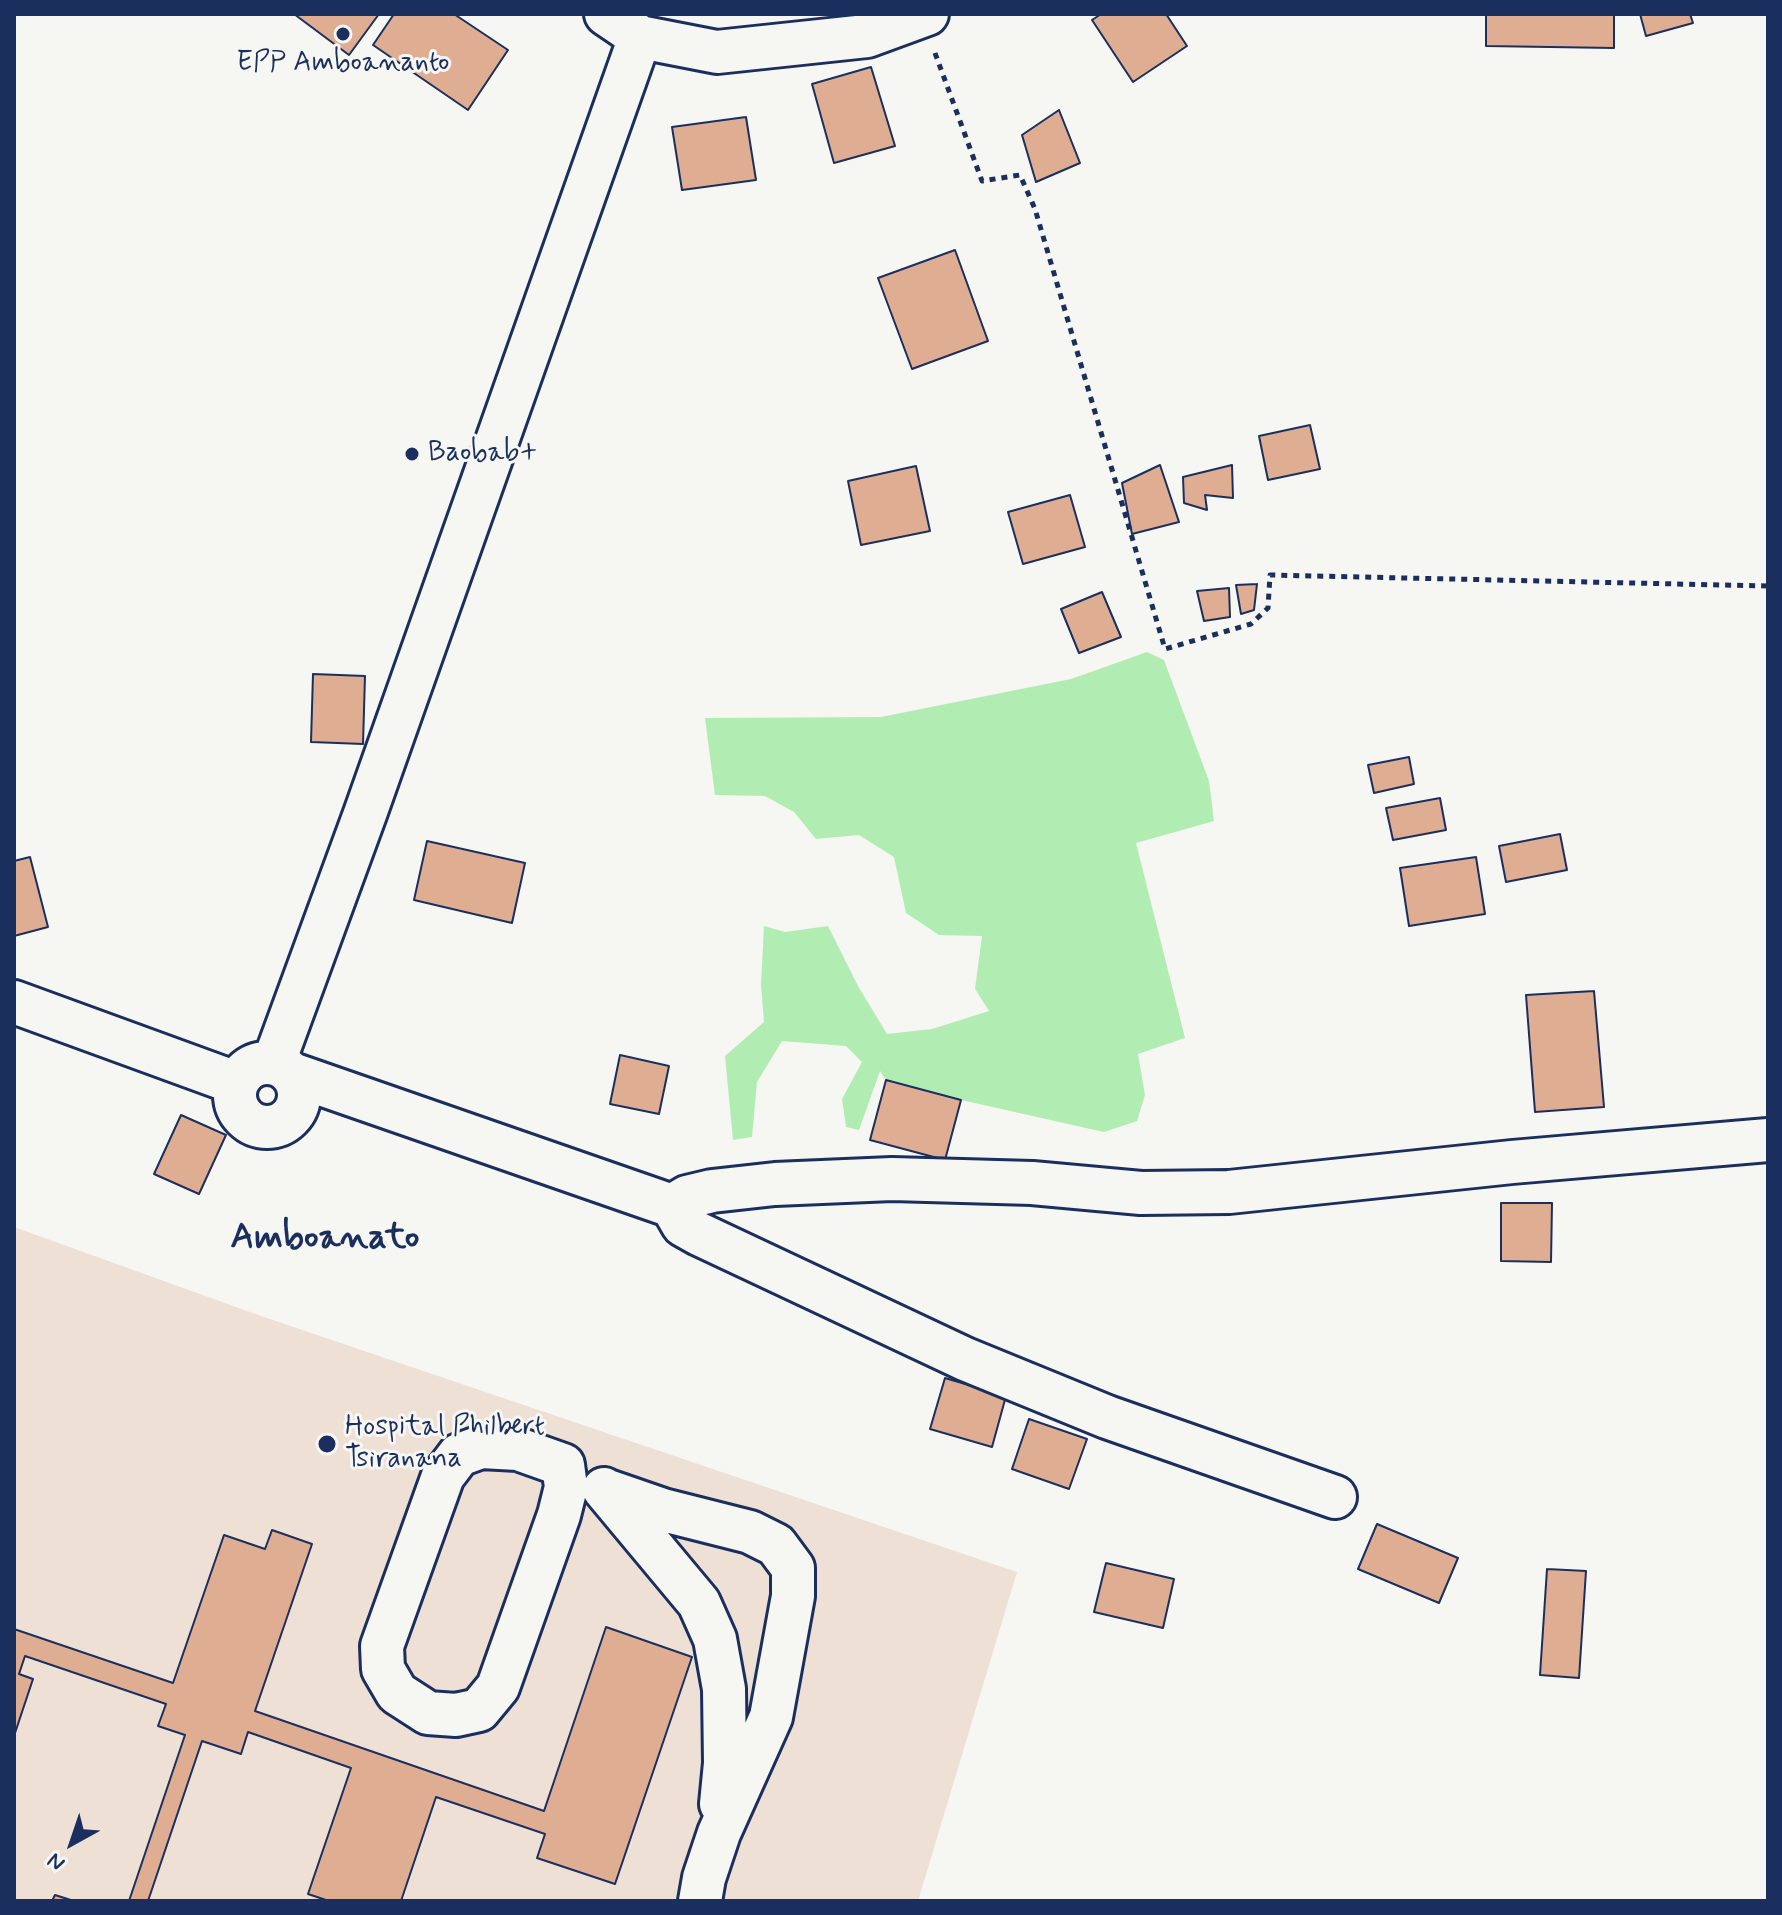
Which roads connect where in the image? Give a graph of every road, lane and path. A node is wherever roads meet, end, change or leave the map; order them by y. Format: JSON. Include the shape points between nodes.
{"nodes":[{"id":1,"x":606,"y":14,"type":"edge"},
{"id":2,"x":924,"y":15,"type":"edge"},
{"id":3,"x":640,"y":37,"type":"junction"},
{"id":4,"x":1768,"y":586,"type":"edge"},
{"id":5,"x":14,"y":1002,"type":"edge"},
{"id":6,"x":283,"y":1068,"type":"junction"},
{"id":7,"x":236,"y":1083,"type":"junction"},
{"id":8,"x":1768,"y":1140,"type":"edge"},
{"id":9,"x":672,"y":1206,"type":"junction"},
{"id":10,"x":563,"y":1465,"type":"junction"},
{"id":11,"x":605,"y":1490,"type":"junction"},
{"id":12,"x":1335,"y":1497,"type":"dead end"},
{"id":13,"x":719,"y":1833,"type":"junction"},
{"id":14,"x":700,"y":1901,"type":"edge"}],
"edges":[{"from":1,"to":3,"type":"street"},
{"from":2,"to":3,"type":"street","via":[[867,36],[717,52]]},
{"from":2,"to":4,"type":"path","via":[[982,181],[1020,175],[1035,209],[1165,649],[1251,624],[1268,608],[1270,575]]},
{"from":3,"to":6,"type":"street","via":[[365,814]]},
{"from":5,"to":7,"type":"street"},
{"from":6,"to":7,"type":"street","via":[[250,1067]]},
{"from":6,"to":7,"type":"street","via":[[300,1095],[292,1116],[272,1127],[250,1123],[236,1107]]},
{"from":6,"to":9,"type":"street"},
{"from":8,"to":9,"type":"street","via":[[1229,1192],[1141,1193],[892,1179],[712,1191]]},
{"from":9,"to":12,"type":"street","via":[[683,1225],[699,1234],[965,1359],[1107,1417]]},
{"from":10,"to":10,"type":"street","via":[[566,1487],[559,1515],[498,1687],[479,1710],[428,1713],[397,1693],[383,1669],[382,1646],[443,1476],[459,1455],[481,1447],[518,1449]]},
{"from":10,"to":11,"type":"street"},
{"from":11,"to":13,"type":"street","via":[[699,1603],[715,1639],[724,1689]]},
{"from":11,"to":13,"type":"street","via":[[750,1532],[776,1545],[793,1568],[793,1596],[771,1717]]},
{"from":13,"to":14,"type":"street"}]}
